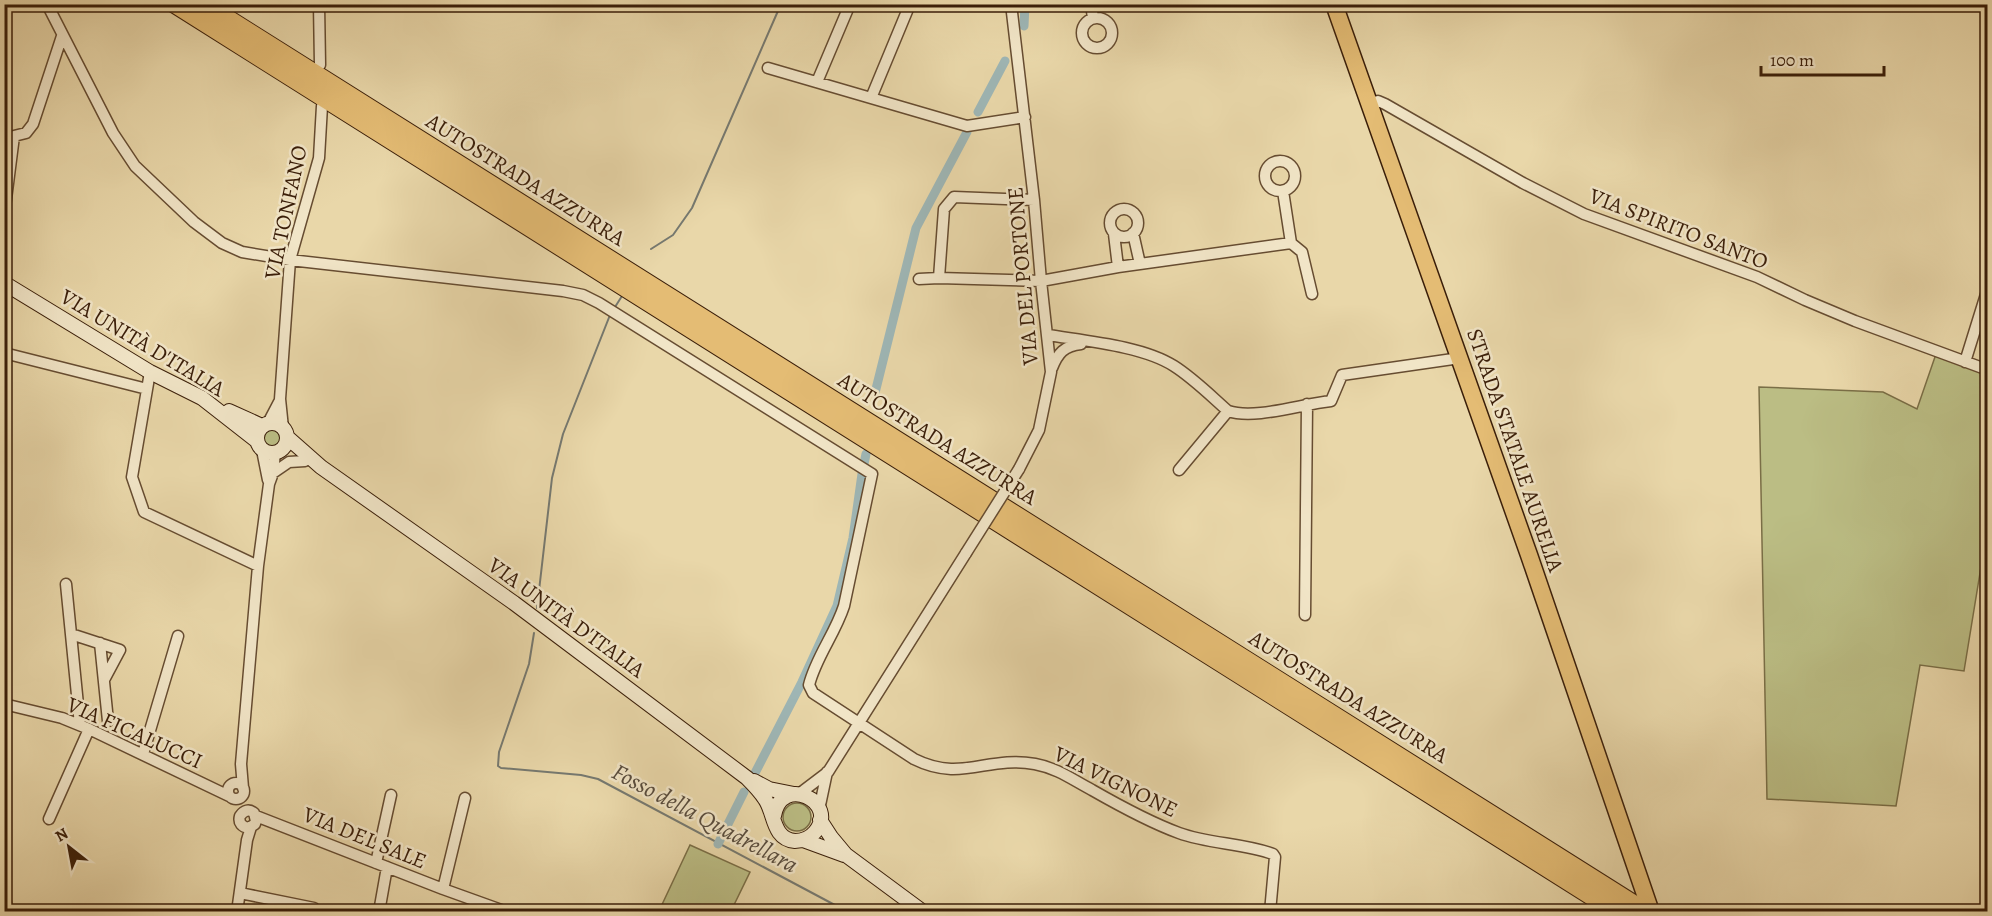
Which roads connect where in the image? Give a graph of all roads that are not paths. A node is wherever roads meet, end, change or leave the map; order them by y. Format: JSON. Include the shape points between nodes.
{"nodes":[{"id":1,"x":47,"y":4,"type":"edge"},
{"id":2,"x":175,"y":4,"type":"edge"},
{"id":3,"x":204,"y":4,"type":"edge"},
{"id":4,"x":319,"y":4,"type":"edge"},
{"id":5,"x":850,"y":4,"type":"edge"},
{"id":6,"x":910,"y":4,"type":"edge"},
{"id":7,"x":1011,"y":4,"type":"edge"},
{"id":8,"x":1091,"y":4,"type":"edge"},
{"id":9,"x":1334,"y":4,"type":"edge"},
{"id":10,"x":1093,"y":18,"type":"dead end"},
{"id":11,"x":62,"y":36,"type":"junction"},
{"id":12,"x":321,"y":65,"type":"dead end"},
{"id":13,"x":768,"y":68,"type":"dead end"},
{"id":14,"x":817,"y":82,"type":"junction"},
{"id":15,"x":871,"y":98,"type":"junction"},
{"id":16,"x":1368,"y":104,"type":"junction"},
{"id":17,"x":322,"y":106,"type":"dead end"},
{"id":18,"x":1025,"y":117,"type":"junction"},
{"id":19,"x":9,"y":135,"type":"edge"},
{"id":20,"x":1283,"y":191,"type":"dead end"},
{"id":21,"x":1034,"y":200,"type":"junction"},
{"id":22,"x":4,"y":215,"type":"edge"},
{"id":23,"x":1133,"y":233,"type":"junction"},
{"id":24,"x":1114,"y":234,"type":"junction"},
{"id":25,"x":1291,"y":243,"type":"junction"},
{"id":26,"x":290,"y":260,"type":"junction"},
{"id":27,"x":1140,"y":264,"type":"junction"},
{"id":28,"x":1118,"y":267,"type":"junction"},
{"id":29,"x":939,"y":278,"type":"junction"},
{"id":30,"x":919,"y":279,"type":"dead end"},
{"id":31,"x":1041,"y":281,"type":"junction"},
{"id":32,"x":4,"y":284,"type":"edge"},
{"id":33,"x":1988,"y":288,"type":"edge"},
{"id":34,"x":1312,"y":294,"type":"dead end"},
{"id":35,"x":1048,"y":335,"type":"junction"},
{"id":36,"x":1096,"y":343,"type":"junction"},
{"id":37,"x":4,"y":353,"type":"edge"},
{"id":38,"x":1460,"y":358,"type":"junction"},
{"id":39,"x":1965,"y":362,"type":"junction"},
{"id":40,"x":1988,"y":370,"type":"edge"},
{"id":41,"x":150,"y":372,"type":"junction"},
{"id":42,"x":1051,"y":372,"type":"junction"},
{"id":43,"x":147,"y":389,"type":"junction"},
{"id":44,"x":202,"y":398,"type":"junction"},
{"id":45,"x":280,"y":399,"type":"junction"},
{"id":46,"x":1307,"y":404,"type":"junction"},
{"id":47,"x":1228,"y":411,"type":"junction"},
{"id":48,"x":265,"y":425,"type":"junction"},
{"id":49,"x":285,"y":432,"type":"junction"},
{"id":50,"x":268,"y":448,"type":"junction"},
{"id":51,"x":305,"y":461,"type":"junction"},
{"id":52,"x":321,"y":468,"type":"junction"},
{"id":53,"x":1179,"y":470,"type":"dead end"},
{"id":54,"x":273,"y":473,"type":"junction"},
{"id":55,"x":269,"y":484,"type":"junction"},
{"id":56,"x":258,"y":566,"type":"junction"},
{"id":57,"x":66,"y":584,"type":"dead end"},
{"id":58,"x":1305,"y":615,"type":"dead end"},
{"id":59,"x":71,"y":634,"type":"junction"},
{"id":60,"x":178,"y":636,"type":"dead end"},
{"id":61,"x":100,"y":643,"type":"junction"},
{"id":62,"x":104,"y":680,"type":"junction"},
{"id":63,"x":4,"y":704,"type":"edge"},
{"id":64,"x":108,"y":721,"type":"dead end"},
{"id":65,"x":859,"y":722,"type":"junction"},
{"id":66,"x":84,"y":727,"type":"junction"},
{"id":67,"x":143,"y":754,"type":"junction"},
{"id":68,"x":828,"y":772,"type":"junction"},
{"id":69,"x":747,"y":778,"type":"junction"},
{"id":70,"x":235,"y":791,"type":"junction"},
{"id":71,"x":796,"y":794,"type":"junction"},
{"id":72,"x":391,"y":795,"type":"dead end"},
{"id":73,"x":465,"y":798,"type":"dead end"},
{"id":74,"x":820,"y":815,"type":"junction"},
{"id":75,"x":774,"y":816,"type":"junction"},
{"id":76,"x":49,"y":819,"type":"dead end"},
{"id":77,"x":249,"y":820,"type":"junction"},
{"id":78,"x":803,"y":840,"type":"junction"},
{"id":79,"x":846,"y":855,"type":"junction"},
{"id":80,"x":375,"y":863,"type":"junction"},
{"id":81,"x":387,"y":867,"type":"junction"},
{"id":82,"x":4,"y":888,"type":"edge"},
{"id":83,"x":443,"y":890,"type":"junction"},
{"id":84,"x":240,"y":893,"type":"junction"},
{"id":85,"x":5,"y":894,"type":"edge"},
{"id":86,"x":314,"y":908,"type":"dead end"},
{"id":87,"x":7,"y":912,"type":"edge"},
{"id":88,"x":237,"y":912,"type":"edge"},
{"id":89,"x":379,"y":912,"type":"edge"},
{"id":90,"x":507,"y":912,"type":"edge"},
{"id":91,"x":923,"y":912,"type":"edge"},
{"id":92,"x":1270,"y":912,"type":"edge"},
{"id":93,"x":1617,"y":912,"type":"edge"},
{"id":94,"x":1646,"y":912,"type":"edge"},
{"id":95,"x":1651,"y":912,"type":"edge"}],
"edges":[{"from":1,"to":11,"type":"street"},
{"from":2,"to":93,"type":"highway","name":"AUTOSTRADA AZZURRA"},
{"from":3,"to":94,"type":"highway","name":"AUTOSTRADA AZZURRA"},
{"from":4,"to":12,"type":"street"},
{"from":5,"to":14,"type":"street"},
{"from":6,"to":15,"type":"street"},
{"from":7,"to":18,"type":"street","name":"VIA DEL PORTONE"},
{"from":8,"to":10,"type":"street"},
{"from":9,"to":16,"type":"main road","name":"STRADA STATALE AURELIA"},
{"from":11,"to":19,"type":"street","via":[[33,124],[26,133]]},
{"from":11,"to":26,"type":"street","via":[[113,133],[135,166],[222,243],[242,252]]},
{"from":13,"to":14,"type":"street"},
{"from":14,"to":15,"type":"street"},
{"from":15,"to":18,"type":"street","via":[[967,126]]},
{"from":16,"to":38,"type":"main road","name":"STRADA STATALE AURELIA"},
{"from":16,"to":39,"type":"street","name":"VIA SPIRITO SANTO","via":[[1385,104],[1584,214],[1757,277],[1845,317]]},
{"from":17,"to":26,"type":"street","name":"VIA TONFANO","via":[[319,158]]},
{"from":18,"to":21,"type":"street","name":"VIA DEL PORTONE"},
{"from":19,"to":22,"type":"street"},
{"from":20,"to":25,"type":"street"},
{"from":21,"to":29,"type":"street","via":[[954,197],[944,209]]},
{"from":21,"to":31,"type":"street","name":"VIA DEL PORTONE"},
{"from":23,"to":24,"type":"street","via":[[1126,237]]},
{"from":23,"to":24,"type":"street","via":[[1138,225],[1136,215],[1123,209],[1114,212],[1109,221]]},
{"from":23,"to":27,"type":"street"},
{"from":24,"to":28,"type":"street"},
{"from":25,"to":27,"type":"street"},
{"from":25,"to":34,"type":"street","via":[[1302,252]]},
{"from":26,"to":45,"type":"street","name":"VIA TONFANO"},
{"from":26,"to":65,"type":"street","via":[[583,295],[872,474],[844,606],[808,685],[813,693]]},
{"from":27,"to":28,"type":"street"},
{"from":28,"to":31,"type":"street"},
{"from":29,"to":30,"type":"street"},
{"from":29,"to":31,"type":"street"},
{"from":31,"to":35,"type":"street","name":"VIA DEL PORTONE"},
{"from":32,"to":41,"type":"main road","name":"VIA UNITÀ D'ITALIA"},
{"from":33,"to":39,"type":"street"},
{"from":35,"to":36,"type":"street"},
{"from":35,"to":42,"type":"street","name":"VIA DEL PORTONE"},
{"from":36,"to":42,"type":"street","via":[[1069,345],[1058,355]]},
{"from":36,"to":47,"type":"street","via":[[1155,356],[1174,366]]},
{"from":37,"to":43,"type":"street"},
{"from":38,"to":46,"type":"street","via":[[1342,375],[1331,401]]},
{"from":38,"to":95,"type":"main road","name":"STRADA STATALE AURELIA"},
{"from":39,"to":40,"type":"street","name":"VIA SPIRITO SANTO"},
{"from":41,"to":43,"type":"street"},
{"from":41,"to":44,"type":"main road","name":"VIA UNITÀ D'ITALIA"},
{"from":42,"to":65,"type":"street","name":"VIA DEL PORTONE","bridge":true,"via":[[1039,430],[1019,469]]},
{"from":43,"to":56,"type":"street","via":[[132,477],[144,512]]},
{"from":44,"to":48,"type":"main road"},
{"from":44,"to":50,"type":"main road","name":"VIA UNITÀ D'ITALIA"},
{"from":45,"to":48,"type":"street"},
{"from":45,"to":49,"type":"street"},
{"from":46,"to":47,"type":"street","via":[[1258,413]]},
{"from":46,"to":58,"type":"street"},
{"from":47,"to":53,"type":"street"},
{"from":48,"to":49,"type":"main road","via":[[274,423]]},
{"from":48,"to":50,"type":"main road","via":[[258,431]]},
{"from":49,"to":50,"type":"main road","via":[[285,445]]},
{"from":49,"to":52,"type":"main road"},
{"from":50,"to":51,"type":"main road","name":"VIA UNITÀ D'ITALIA"},
{"from":50,"to":54,"type":"street"},
{"from":50,"to":55,"type":"street"},
{"from":51,"to":52,"type":"main road","name":"VIA UNITÀ D'ITALIA"},
{"from":51,"to":54,"type":"street","via":[[290,462]]},
{"from":52,"to":69,"type":"main road","name":"VIA UNITÀ D'ITALIA","via":[[514,603]]},
{"from":54,"to":55,"type":"street"},
{"from":55,"to":56,"type":"street"},
{"from":56,"to":70,"type":"street","via":[[241,764]]},
{"from":57,"to":59,"type":"street"},
{"from":59,"to":61,"type":"street"},
{"from":59,"to":66,"type":"street"},
{"from":60,"to":67,"type":"street"},
{"from":61,"to":62,"type":"street"},
{"from":61,"to":62,"type":"street","via":[[120,650]]},
{"from":62,"to":64,"type":"street"},
{"from":63,"to":66,"type":"street","name":"VIA FICALUCCI"},
{"from":65,"to":68,"type":"street","name":"VIA DEL PORTONE"},
{"from":65,"to":92,"type":"street","name":"VIA VIGNONE","via":[[929,767],[957,771],[1016,761],[1059,770],[1124,808],[1180,834],[1273,854]]},
{"from":66,"to":67,"type":"street","name":"VIA FICALUCCI"},
{"from":66,"to":76,"type":"street"},
{"from":67,"to":70,"type":"street","name":"VIA FICALUCCI","via":[[214,790]]},
{"from":68,"to":71,"type":"street","name":"VIA DEL PORTONE"},
{"from":68,"to":74,"type":"street"},
{"from":69,"to":71,"type":"main road","via":[[769,789]]},
{"from":69,"to":75,"type":"main road","name":"VIA UNITÀ D'ITALIA","via":[[766,799]]},
{"from":70,"to":77,"type":"street"},
{"from":71,"to":74,"type":"main road","via":[[813,801]]},
{"from":71,"to":75,"type":"main road","via":[[780,802]]},
{"from":72,"to":80,"type":"street"},
{"from":73,"to":83,"type":"street","name":"VIA DEL SALE"},
{"from":74,"to":78,"type":"main road","via":[[815,833]]},
{"from":74,"to":79,"type":"main road"},
{"from":75,"to":78,"type":"main road","via":[[780,834],[793,841]]},
{"from":77,"to":80,"type":"street","name":"VIA DEL SALE","via":[[272,822]]},
{"from":77,"to":84,"type":"street"},
{"from":78,"to":79,"type":"main road"},
{"from":79,"to":91,"type":"main road"},
{"from":80,"to":81,"type":"street","name":"VIA DEL SALE"},
{"from":81,"to":83,"type":"street","name":"VIA DEL SALE"},
{"from":81,"to":89,"type":"street"},
{"from":82,"to":85,"type":"street"},
{"from":83,"to":90,"type":"street","name":"VIA DEL SALE"},
{"from":84,"to":86,"type":"street"},
{"from":84,"to":88,"type":"street"},
{"from":85,"to":87,"type":"street"}]}
